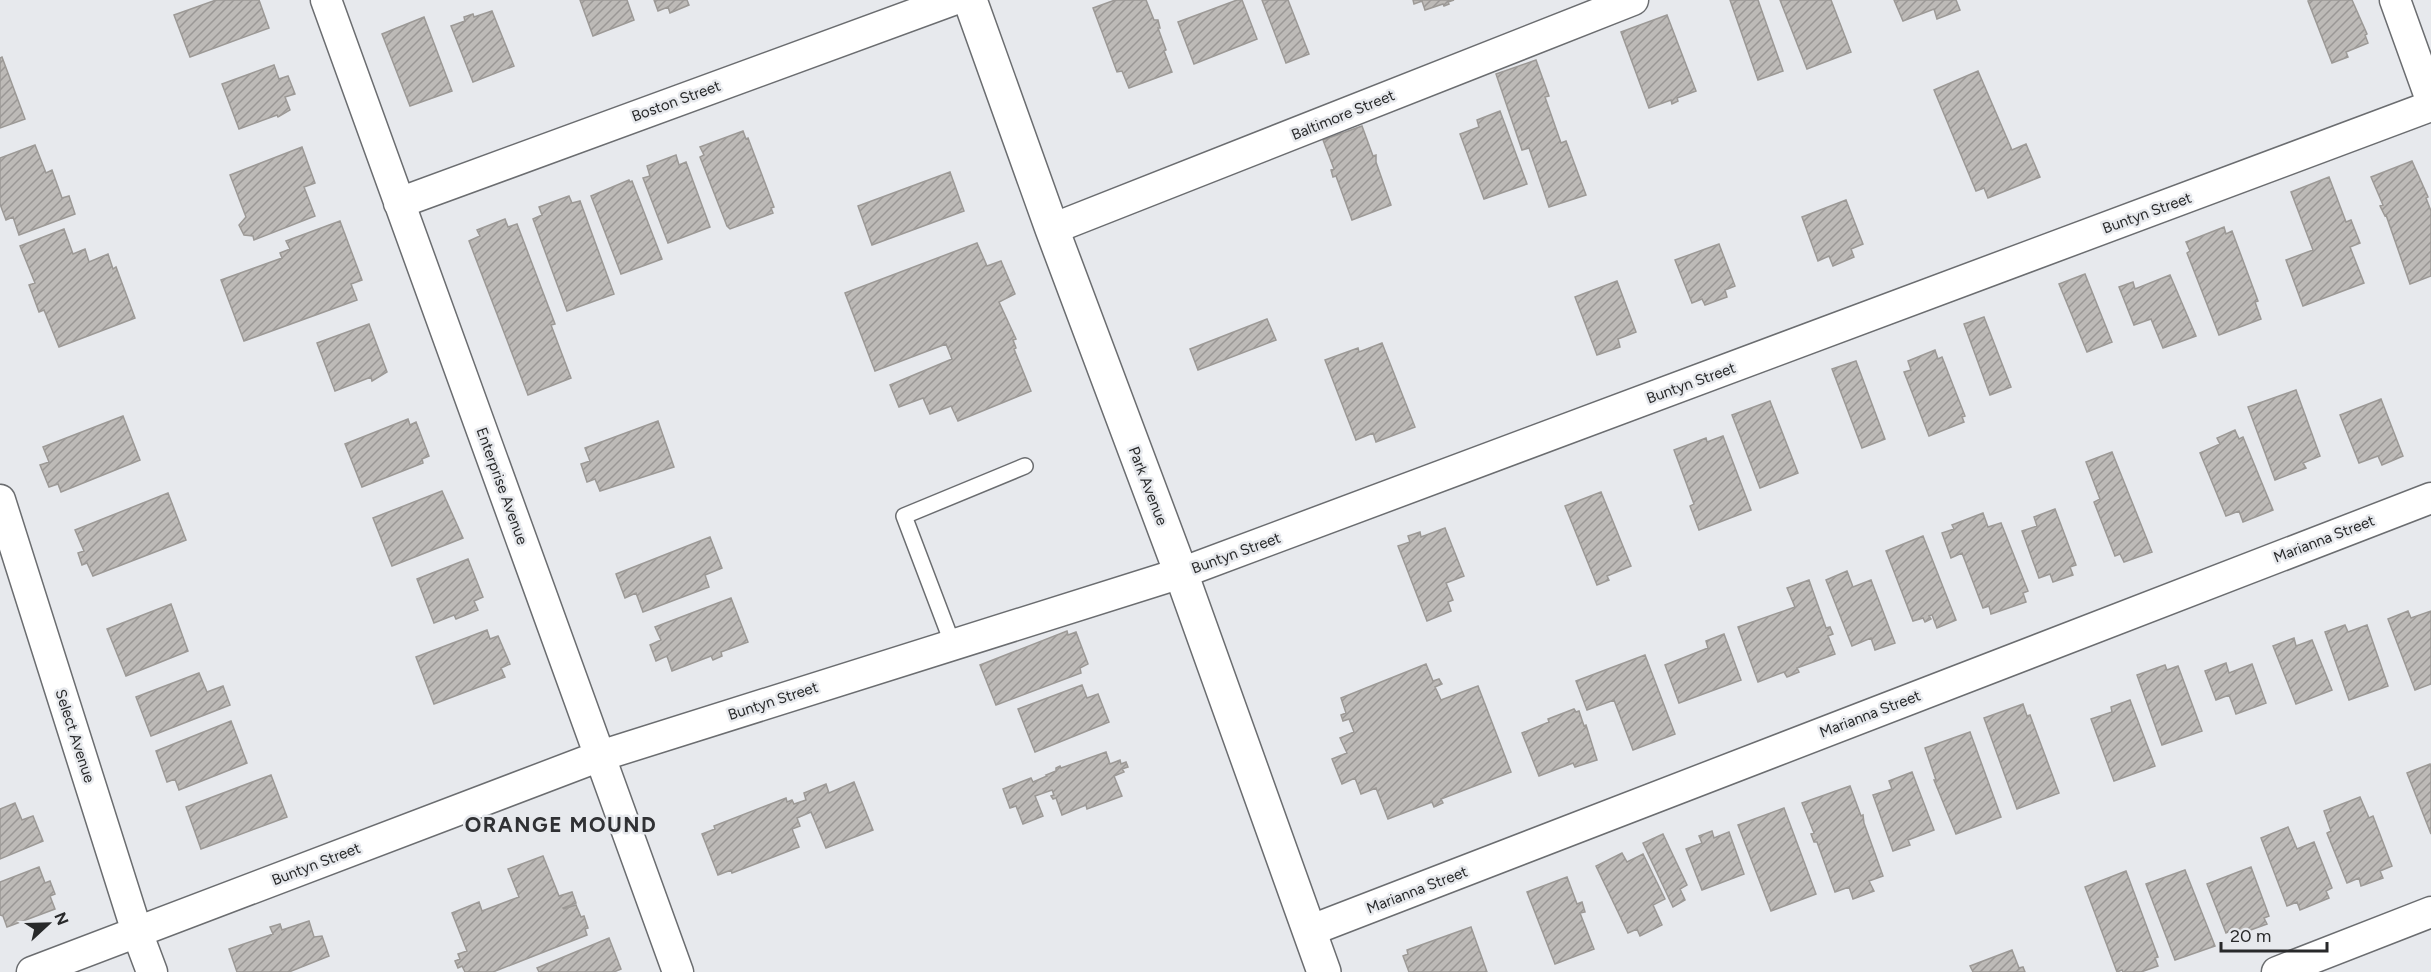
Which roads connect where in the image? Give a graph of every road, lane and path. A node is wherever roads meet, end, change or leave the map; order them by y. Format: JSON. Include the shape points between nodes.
{"nodes":[{"id":1,"x":326,"y":0,"type":"edge"},
{"id":2,"x":953,"y":0,"type":"edge"},
{"id":3,"x":970,"y":0,"type":"edge"},
{"id":4,"x":1633,"y":0,"type":"edge"},
{"id":5,"x":2395,"y":0,"type":"edge"},
{"id":6,"x":2431,"y":100,"type":"edge"},
{"id":7,"x":2431,"y":106,"type":"edge"},
{"id":8,"x":399,"y":203,"type":"junction"},
{"id":9,"x":1052,"y":230,"type":"junction"},
{"id":10,"x":1025,"y":466,"type":"dead end"},
{"id":11,"x":2431,"y":498,"type":"edge"},
{"id":12,"x":0,"y":500,"type":"edge"},
{"id":13,"x":1181,"y":573,"type":"junction"},
{"id":14,"x":953,"y":645,"type":"junction"},
{"id":15,"x":600,"y":756,"type":"junction"},
{"id":16,"x":2431,"y":912,"type":"edge"},
{"id":17,"x":1310,"y":931,"type":"junction"},
{"id":18,"x":137,"y":932,"type":"junction"},
{"id":19,"x":32,"y":972,"type":"edge"},
{"id":20,"x":152,"y":972,"type":"edge"},
{"id":21,"x":678,"y":972,"type":"edge"},
{"id":22,"x":1324,"y":972,"type":"edge"},
{"id":23,"x":2277,"y":972,"type":"edge"}],
"edges":[{"from":1,"to":8,"type":"street","name":"Enterprise Avenue"},
{"from":2,"to":8,"type":"street","name":"Boston Street"},
{"from":3,"to":9,"type":"main road","name":"Park Avenue"},
{"from":4,"to":9,"type":"street","name":"Baltimore Street"},
{"from":5,"to":6,"type":"street"},
{"from":7,"to":13,"type":"street","name":"Buntyn Street"},
{"from":8,"to":15,"type":"street","name":"Enterprise Avenue"},
{"from":9,"to":13,"type":"main road","name":"Park Avenue"},
{"from":10,"to":14,"type":"lane","via":[[904,516]]},
{"from":11,"to":17,"type":"street","name":"Marianna Street"},
{"from":12,"to":18,"type":"street","name":"Select Avenue"},
{"from":13,"to":14,"type":"street","name":"Buntyn Street"},
{"from":13,"to":17,"type":"main road","name":"Park Avenue"},
{"from":14,"to":15,"type":"street","name":"Buntyn Street"},
{"from":15,"to":18,"type":"street","name":"Buntyn Street"},
{"from":15,"to":21,"type":"street","name":"Enterprise Avenue"},
{"from":16,"to":23,"type":"street"},
{"from":17,"to":22,"type":"main road","name":"Park Avenue"},
{"from":18,"to":19,"type":"street","name":"Buntyn Street"},
{"from":18,"to":20,"type":"street","name":"Select Avenue"}]}
